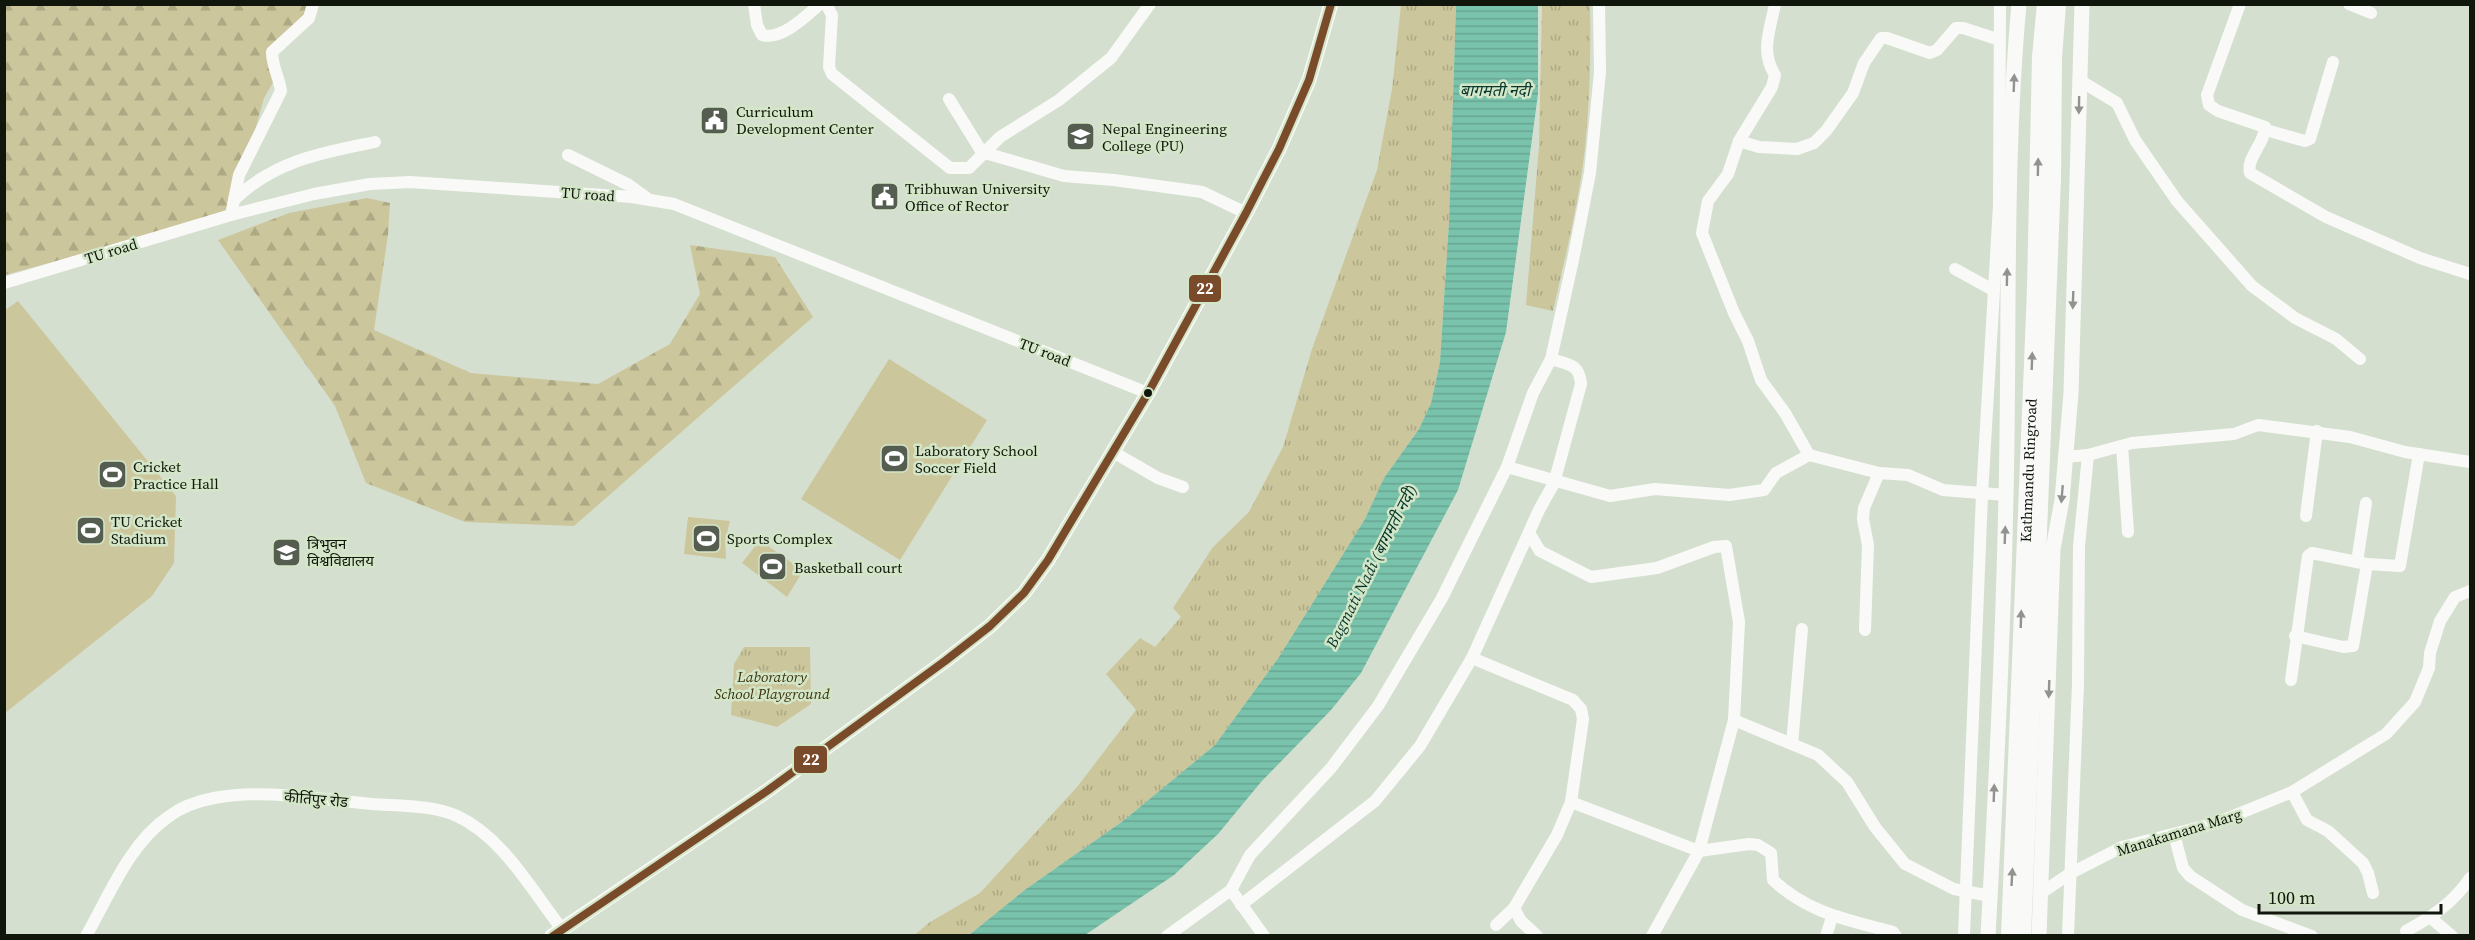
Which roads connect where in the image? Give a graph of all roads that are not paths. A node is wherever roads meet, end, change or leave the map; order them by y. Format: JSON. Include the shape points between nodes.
{"nodes":[{"id":1,"x":313,"y":4,"type":"edge"},
{"id":2,"x":754,"y":4,"type":"edge"},
{"id":3,"x":819,"y":4,"type":"edge"},
{"id":4,"x":826,"y":4,"type":"edge"},
{"id":5,"x":1150,"y":4,"type":"edge"},
{"id":6,"x":1331,"y":4,"type":"edge"},
{"id":7,"x":1599,"y":4,"type":"edge"},
{"id":8,"x":1775,"y":4,"type":"edge"},
{"id":9,"x":2000,"y":4,"type":"edge"},
{"id":10,"x":2019,"y":4,"type":"edge"},
{"id":11,"x":2045,"y":4,"type":"edge"},
{"id":12,"x":2058,"y":4,"type":"edge"},
{"id":13,"x":2082,"y":4,"type":"edge"},
{"id":14,"x":2240,"y":4,"type":"edge"},
{"id":15,"x":2349,"y":4,"type":"edge"},
{"id":16,"x":2371,"y":13,"type":"dead end"},
{"id":17,"x":2000,"y":40,"type":"junction"},
{"id":18,"x":2333,"y":62,"type":"dead end"},
{"id":19,"x":2079,"y":80,"type":"junction"},
{"id":20,"x":949,"y":99,"type":"dead end"},
{"id":21,"x":2266,"y":130,"type":"junction"},
{"id":22,"x":1739,"y":141,"type":"junction"},
{"id":23,"x":375,"y":142,"type":"dead end"},
{"id":24,"x":985,"y":153,"type":"junction"},
{"id":25,"x":568,"y":155,"type":"dead end"},
{"id":26,"x":234,"y":200,"type":"junction"},
{"id":27,"x":651,"y":200,"type":"junction"},
{"id":28,"x":1245,"y":213,"type":"junction"},
{"id":29,"x":231,"y":215,"type":"junction"},
{"id":30,"x":1955,"y":269,"type":"dead end"},
{"id":31,"x":2470,"y":274,"type":"edge"},
{"id":32,"x":4,"y":283,"type":"edge"},
{"id":33,"x":1993,"y":290,"type":"junction"},
{"id":34,"x":1551,"y":359,"type":"junction"},
{"id":35,"x":2360,"y":360,"type":"dead end"},
{"id":36,"x":1148,"y":393,"type":"junction"},
{"id":37,"x":2317,"y":431,"type":"junction"},
{"id":38,"x":2122,"y":446,"type":"junction"},
{"id":39,"x":1113,"y":452,"type":"junction"},
{"id":40,"x":2419,"y":454,"type":"junction"},
{"id":41,"x":1809,"y":455,"type":"junction"},
{"id":42,"x":2088,"y":455,"type":"junction"},
{"id":43,"x":2065,"y":457,"type":"junction"},
{"id":44,"x":2470,"y":462,"type":"edge"},
{"id":45,"x":1507,"y":467,"type":"junction"},
{"id":46,"x":1879,"y":473,"type":"junction"},
{"id":47,"x":1554,"y":483,"type":"junction"},
{"id":48,"x":1183,"y":487,"type":"dead end"},
{"id":49,"x":1982,"y":495,"type":"junction"},
{"id":50,"x":2006,"y":495,"type":"junction"},
{"id":51,"x":2366,"y":502,"type":"dead end"},
{"id":52,"x":2306,"y":516,"type":"dead end"},
{"id":53,"x":2128,"y":532,"type":"dead end"},
{"id":54,"x":1529,"y":533,"type":"junction"},
{"id":55,"x":2362,"y":563,"type":"junction"},
{"id":56,"x":2470,"y":591,"type":"edge"},
{"id":57,"x":1802,"y":629,"type":"dead end"},
{"id":58,"x":1865,"y":630,"type":"dead end"},
{"id":59,"x":2295,"y":636,"type":"junction"},
{"id":60,"x":1472,"y":658,"type":"junction"},
{"id":61,"x":2291,"y":680,"type":"dead end"},
{"id":62,"x":1734,"y":720,"type":"junction"},
{"id":63,"x":1792,"y":744,"type":"junction"},
{"id":64,"x":2292,"y":792,"type":"junction"},
{"id":65,"x":1571,"y":802,"type":"junction"},
{"id":66,"x":2174,"y":834,"type":"junction"},
{"id":67,"x":1699,"y":851,"type":"junction"},
{"id":68,"x":2071,"y":873,"type":"junction"},
{"id":69,"x":2470,"y":878,"type":"edge"},
{"id":70,"x":1231,"y":890,"type":"junction"},
{"id":71,"x":1965,"y":891,"type":"junction"},
{"id":72,"x":2041,"y":893,"type":"junction"},
{"id":73,"x":2373,"y":893,"type":"dead end"},
{"id":74,"x":1990,"y":896,"type":"junction"},
{"id":75,"x":1241,"y":905,"type":"junction"},
{"id":76,"x":1514,"y":908,"type":"junction"},
{"id":77,"x":1832,"y":917,"type":"junction"},
{"id":78,"x":2431,"y":918,"type":"junction"},
{"id":79,"x":1496,"y":925,"type":"dead end"},
{"id":80,"x":2406,"y":931,"type":"dead end"},
{"id":81,"x":557,"y":932,"type":"edge"},
{"id":82,"x":86,"y":936,"type":"edge"},
{"id":83,"x":1167,"y":936,"type":"edge"},
{"id":84,"x":1264,"y":936,"type":"edge"},
{"id":85,"x":1537,"y":936,"type":"edge"},
{"id":86,"x":1652,"y":936,"type":"edge"},
{"id":87,"x":1826,"y":936,"type":"edge"},
{"id":88,"x":1896,"y":936,"type":"edge"},
{"id":89,"x":1964,"y":936,"type":"edge"},
{"id":90,"x":1988,"y":936,"type":"edge"},
{"id":91,"x":2009,"y":936,"type":"edge"},
{"id":92,"x":2023,"y":936,"type":"edge"},
{"id":93,"x":2039,"y":936,"type":"edge"},
{"id":94,"x":2068,"y":936,"type":"edge"},
{"id":95,"x":2312,"y":936,"type":"edge"},
{"id":96,"x":2452,"y":936,"type":"edge"}],
"edges":[{"from":1,"to":26,"type":"street","via":[[309,18],[272,52],[281,91],[239,175]]},
{"from":2,"to":3,"type":"street","via":[[757,25],[762,35],[770,37],[783,32]]},
{"from":4,"to":24,"type":"street","via":[[832,15],[832,74],[950,168],[969,168]]},
{"from":5,"to":24,"type":"street","via":[[1111,58],[1059,100],[1000,137]]},
{"from":6,"to":28,"type":"main road","via":[[1309,80]]},
{"from":7,"to":34,"type":"street","via":[[1600,72],[1590,173]]},
{"from":8,"to":22,"type":"street","via":[[1766,48],[1767,62],[1775,75],[1772,87]]},
{"from":9,"to":17,"type":"street"},
{"from":50,"to":10,"type":"main road","one_way":true,"via":[[2007,272]]},
{"from":91,"to":11,"type":"highway","name":"Kathmandu Ringroad","one_way":true},
{"from":12,"to":92,"type":"highway","name":"Kathmandu Ringroad"},
{"from":13,"to":19,"type":"main road"},
{"from":14,"to":21,"type":"street","via":[[2207,95],[2209,105]]},
{"from":15,"to":16,"type":"street"},
{"from":17,"to":22,"type":"street","via":[[1956,28],[1930,54],[1881,38],[1864,63],[1853,93],[1814,143],[1797,149],[1759,147]]},
{"from":17,"to":33,"type":"street","via":[[1999,205]]},
{"from":18,"to":21,"type":"street","via":[[2310,139]]},
{"from":19,"to":35,"type":"street","via":[[2117,103],[2135,140],[2177,201],[2252,286],[2295,318],[2336,339]]},
{"from":19,"to":43,"type":"main road","one_way":true,"via":[[2071,393]]},
{"from":20,"to":24,"type":"street"},
{"from":21,"to":31,"type":"street","via":[[2249,166],[2250,173],[2326,217],[2420,258]]},
{"from":22,"to":41,"type":"street","via":[[1728,174],[1708,201],[1702,233],[1761,380]]},
{"from":23,"to":26,"type":"street","via":[[291,162],[260,178]]},
{"from":24,"to":28,"type":"street","via":[[1064,176],[1202,192]]},
{"from":25,"to":27,"type":"street"},
{"from":26,"to":29,"type":"street"},
{"from":27,"to":29,"type":"street","name":"TU road","via":[[410,182],[314,194]]},
{"from":27,"to":36,"type":"street","name":"TU road","via":[[674,204]]},
{"from":28,"to":36,"type":"main road"},
{"from":29,"to":32,"type":"street","name":"TU road"},
{"from":30,"to":33,"type":"street"},
{"from":33,"to":49,"type":"street"},
{"from":34,"to":45,"type":"street","via":[[1533,393]]},
{"from":34,"to":47,"type":"street","via":[[1576,367],[1581,384]]},
{"from":36,"to":39,"type":"main road"},
{"from":37,"to":38,"type":"street","via":[[2258,425],[2234,434]]},
{"from":37,"to":40,"type":"street"},
{"from":37,"to":52,"type":"street"},
{"from":38,"to":42,"type":"street"},
{"from":38,"to":53,"type":"street"},
{"from":39,"to":48,"type":"street","via":[[1158,478]]},
{"from":39,"to":81,"type":"main road","via":[[1048,560],[1024,593],[990,626],[756,799]]},
{"from":40,"to":44,"type":"street"},
{"from":40,"to":55,"type":"street","via":[[2400,566]]},
{"from":41,"to":46,"type":"street"},
{"from":41,"to":47,"type":"street","via":[[1776,473],[1764,490],[1748,494],[1655,489],[1610,496]]},
{"from":42,"to":43,"type":"street"},
{"from":42,"to":68,"type":"street","via":[[2079,546]]},
{"from":43,"to":72,"type":"main road","one_way":true,"via":[[2054,549]]},
{"from":45,"to":47,"type":"street"},
{"from":45,"to":70,"type":"street","via":[[1442,598],[1378,706],[1331,768],[1250,855]]},
{"from":46,"to":49,"type":"street","via":[[1908,475],[1943,490]]},
{"from":46,"to":58,"type":"street","via":[[1863,519],[1868,545]]},
{"from":47,"to":54,"type":"street"},
{"from":49,"to":50,"type":"street"},
{"from":49,"to":71,"type":"street"},
{"from":74,"to":50,"type":"main road","one_way":true},
{"from":51,"to":55,"type":"street"},
{"from":54,"to":60,"type":"street"},
{"from":54,"to":62,"type":"street","via":[[1540,551],[1591,577],[1657,568],[1726,546],[1739,622]]},
{"from":55,"to":59,"type":"street","via":[[2312,553],[2308,556]]},
{"from":55,"to":59,"type":"street","via":[[2353,646]]},
{"from":56,"to":64,"type":"street","name":"Manakamana Marg","via":[[2455,597],[2440,621],[2429,668],[2415,702],[2386,734]]},
{"from":57,"to":63,"type":"street"},
{"from":59,"to":61,"type":"street"},
{"from":60,"to":65,"type":"street","via":[[1573,700],[1581,709]]},
{"from":60,"to":75,"type":"street","via":[[1420,746],[1375,801]]},
{"from":62,"to":63,"type":"street"},
{"from":62,"to":67,"type":"street"},
{"from":63,"to":71,"type":"street","via":[[1818,755],[1847,782],[1875,827],[1905,864]]},
{"from":64,"to":66,"type":"street","name":"Manakamana Marg","via":[[2216,823]]},
{"from":64,"to":73,"type":"street","via":[[2307,820],[2328,831],[2363,863]]},
{"from":65,"to":67,"type":"street"},
{"from":65,"to":76,"type":"street","via":[[1557,835]]},
{"from":66,"to":68,"type":"street","name":"Manakamana Marg","via":[[2122,847]]},
{"from":66,"to":95,"type":"street","via":[[2183,868],[2190,876],[2242,910]]},
{"from":67,"to":77,"type":"street","via":[[1758,845],[1770,853],[1773,880],[1789,895]]},
{"from":67,"to":86,"type":"street"},
{"from":68,"to":72,"type":"street","name":"Manakamana Marg"},
{"from":68,"to":94,"type":"street"},
{"from":69,"to":78,"type":"street","via":[[2459,895]]},
{"from":70,"to":75,"type":"street"},
{"from":70,"to":83,"type":"street"},
{"from":71,"to":74,"type":"street"},
{"from":71,"to":89,"type":"street"},
{"from":72,"to":93,"type":"main road"},
{"from":74,"to":90,"type":"main road"},
{"from":75,"to":84,"type":"street"},
{"from":76,"to":79,"type":"street"},
{"from":76,"to":85,"type":"street"},
{"from":77,"to":87,"type":"street"},
{"from":77,"to":88,"type":"street"},
{"from":78,"to":80,"type":"street"},
{"from":78,"to":96,"type":"street"},
{"from":81,"to":82,"type":"street","name":"कीर्तिपुर रोड","via":[[501,850],[480,830],[456,816],[420,808],[253,794],[189,805],[153,828],[140,843]]}]}
